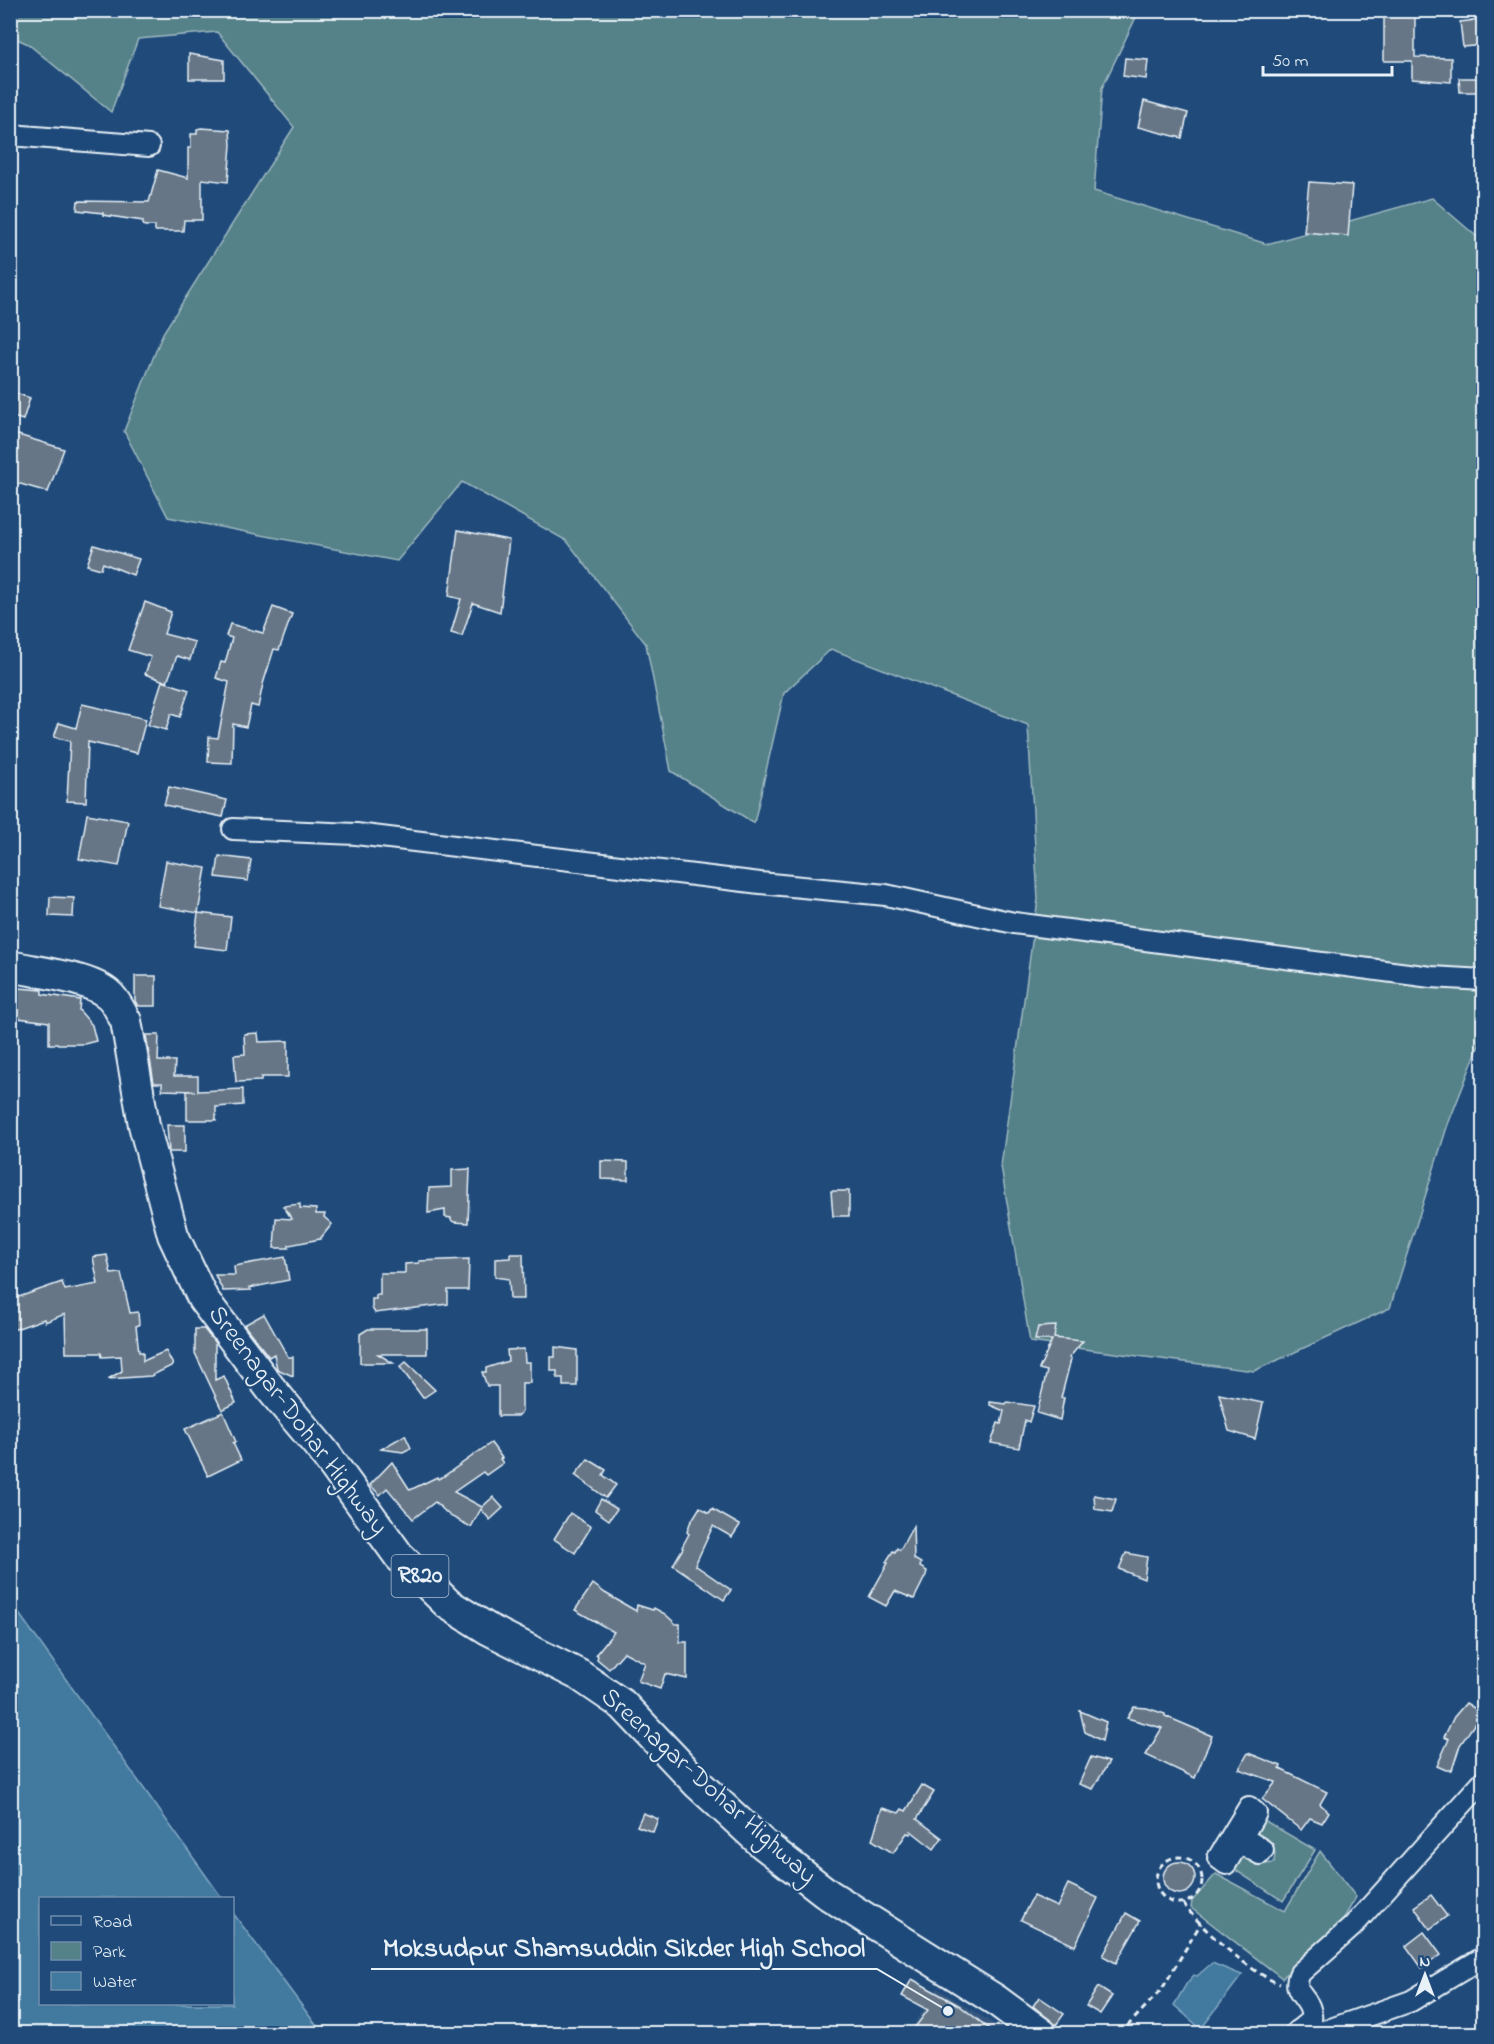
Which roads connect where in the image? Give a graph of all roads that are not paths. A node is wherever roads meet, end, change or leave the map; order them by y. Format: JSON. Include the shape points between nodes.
{"nodes":[{"id":1,"x":10,"y":135,"type":"edge"},
{"id":2,"x":149,"y":146,"type":"dead end"},
{"id":3,"x":233,"y":829,"type":"dead end"},
{"id":4,"x":10,"y":966,"type":"edge"},
{"id":5,"x":1484,"y":980,"type":"edge"},
{"id":6,"x":1484,"y":1780,"type":"edge"},
{"id":7,"x":1484,"y":1957,"type":"edge"},
{"id":8,"x":1296,"y":2032,"type":"edge"},
{"id":9,"x":1042,"y":2034,"type":"edge"}],
"edges":[{"from":1,"to":2,"type":"street"},
{"from":3,"to":5,"type":"street","via":[[356,834],[886,895],[1014,923],[1431,978]]},
{"from":4,"to":9,"type":"main road","name":"Sreenagar-Dohar Highway","number":"R820","via":[[90,983],[110,995],[126,1021],[144,1125],[173,1235],[203,1299],[324,1452],[399,1556],[448,1604],[579,1675],[623,1705],[698,1784],[762,1843],[829,1894]]},
{"from":6,"to":8,"type":"street","via":[[1353,1927],[1300,1973],[1297,1988],[1312,2012],[1311,2020]]},
{"from":7,"to":8,"type":"street","via":[[1411,2001],[1328,2030]]}]}
